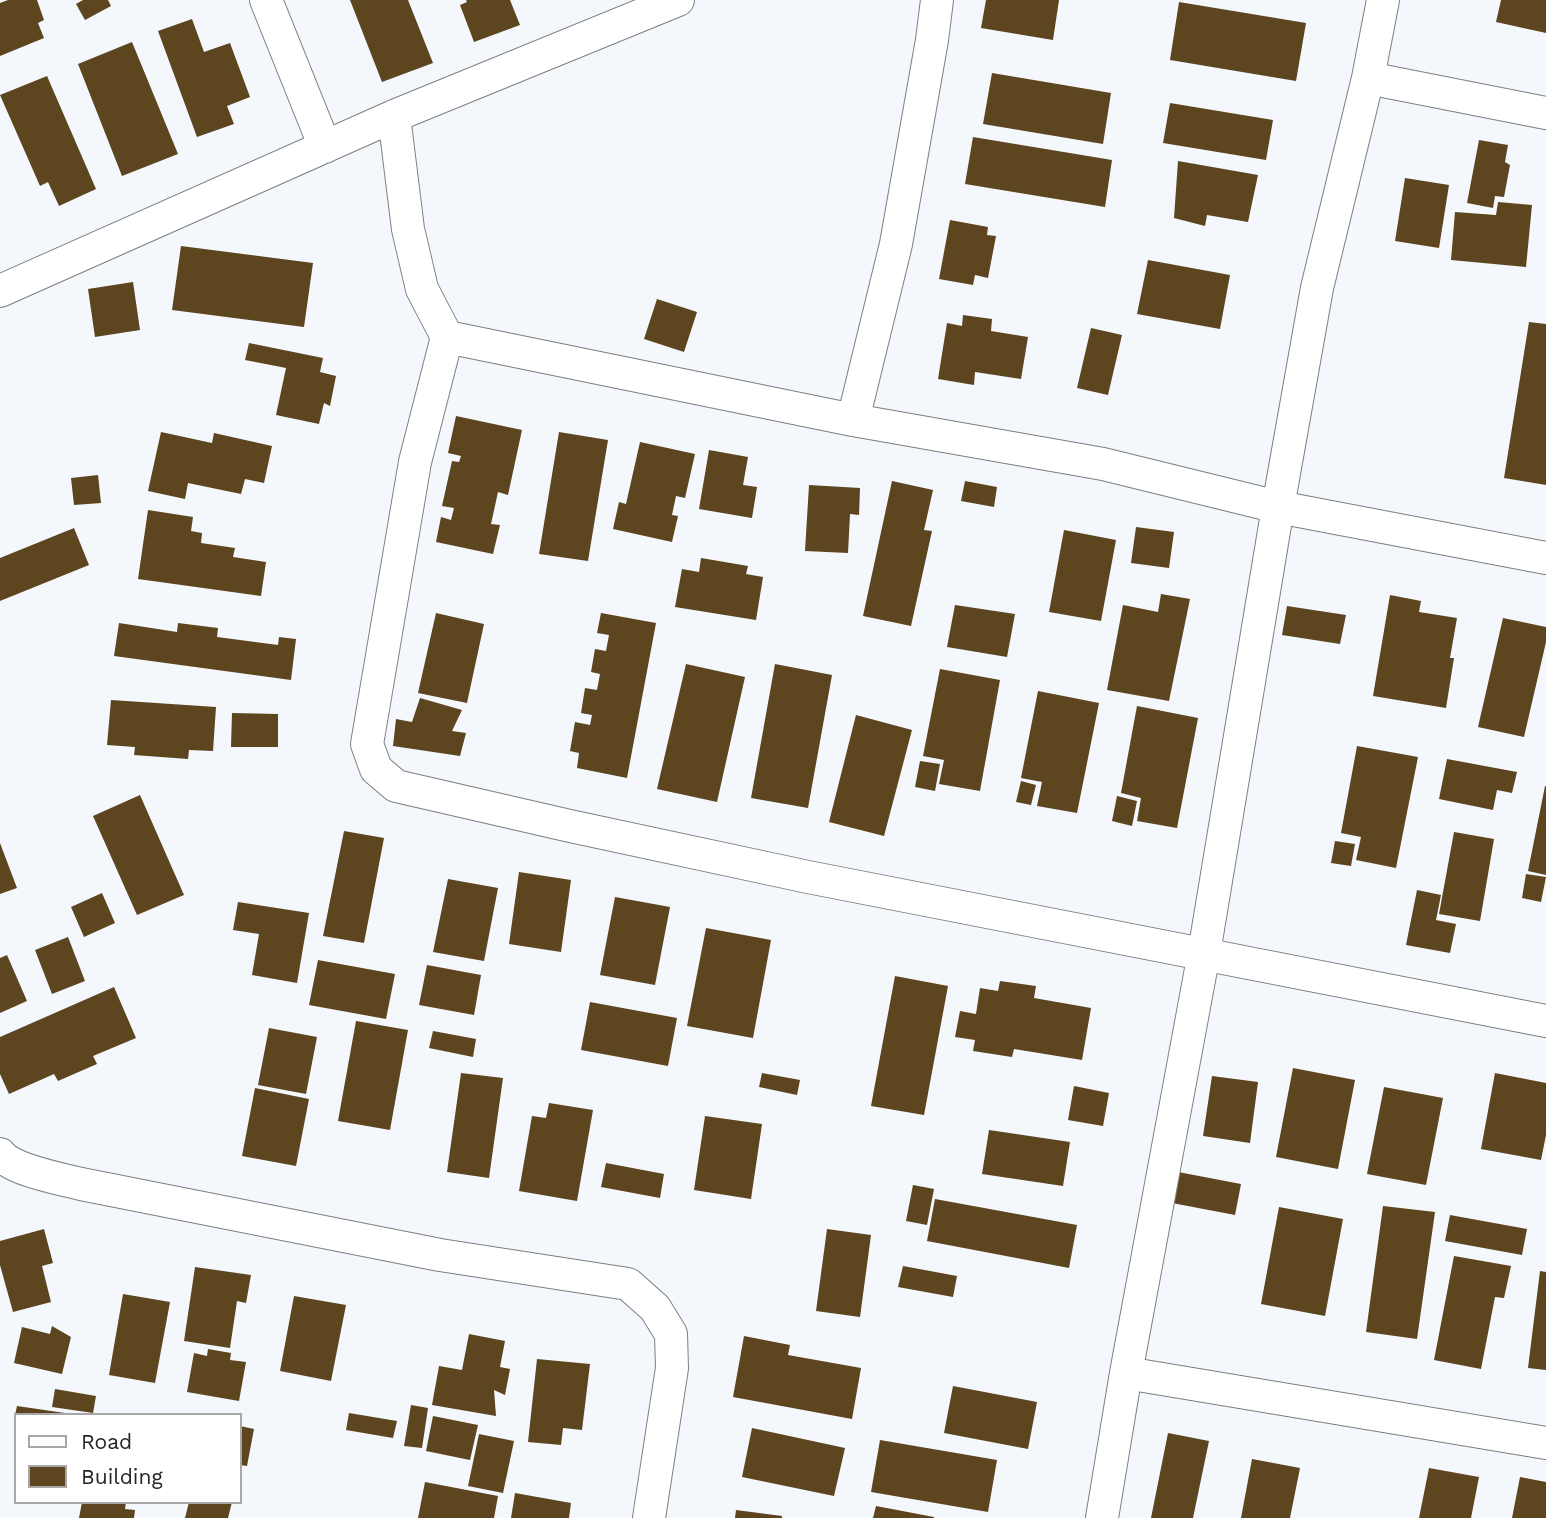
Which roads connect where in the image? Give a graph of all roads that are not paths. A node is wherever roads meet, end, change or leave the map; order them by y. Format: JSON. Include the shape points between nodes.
{"nodes":[{"id":1,"x":266,"y":0,"type":"edge"},
{"id":2,"x":678,"y":0,"type":"edge"},
{"id":3,"x":937,"y":0,"type":"edge"},
{"id":4,"x":1382,"y":0,"type":"edge"},
{"id":5,"x":1367,"y":78,"type":"junction"},
{"id":6,"x":1546,"y":113,"type":"edge"},
{"id":7,"x":394,"y":116,"type":"junction"},
{"id":8,"x":325,"y":147,"type":"junction"},
{"id":9,"x":0,"y":291,"type":"edge"},
{"id":10,"x":447,"y":337,"type":"junction"},
{"id":11,"x":853,"y":420,"type":"junction"},
{"id":12,"x":1278,"y":507,"type":"junction"},
{"id":13,"x":1546,"y":558,"type":"edge"},
{"id":14,"x":1204,"y":953,"type":"junction"},
{"id":15,"x":1546,"y":1021,"type":"edge"},
{"id":16,"x":0,"y":1154,"type":"edge"},
{"id":17,"x":1126,"y":1373,"type":"junction"},
{"id":18,"x":1546,"y":1443,"type":"edge"},
{"id":19,"x":649,"y":1518,"type":"edge"},
{"id":20,"x":1102,"y":1518,"type":"edge"}],
"edges":[{"from":1,"to":8,"type":"street"},
{"from":2,"to":7,"type":"street"},
{"from":3,"to":11,"type":"street","via":[[896,244]]},
{"from":4,"to":5,"type":"street"},
{"from":5,"to":6,"type":"street"},
{"from":5,"to":12,"type":"street","via":[[1317,288]]},
{"from":7,"to":8,"type":"street"},
{"from":7,"to":10,"type":"street","via":[[408,229],[422,289]]},
{"from":8,"to":9,"type":"street"},
{"from":10,"to":11,"type":"street"},
{"from":10,"to":14,"type":"street","via":[[415,462],[367,744],[376,769],[396,786],[808,877]]},
{"from":11,"to":12,"type":"street","via":[[1103,464]]},
{"from":12,"to":13,"type":"street"},
{"from":12,"to":14,"type":"street"},
{"from":14,"to":15,"type":"street"},
{"from":14,"to":17,"type":"street"},
{"from":16,"to":19,"type":"street","via":[[5,1161],[40,1174],[81,1184],[440,1255],[628,1284],[655,1308],[671,1334],[672,1368]]},
{"from":17,"to":18,"type":"street"},
{"from":17,"to":20,"type":"street"}]}
